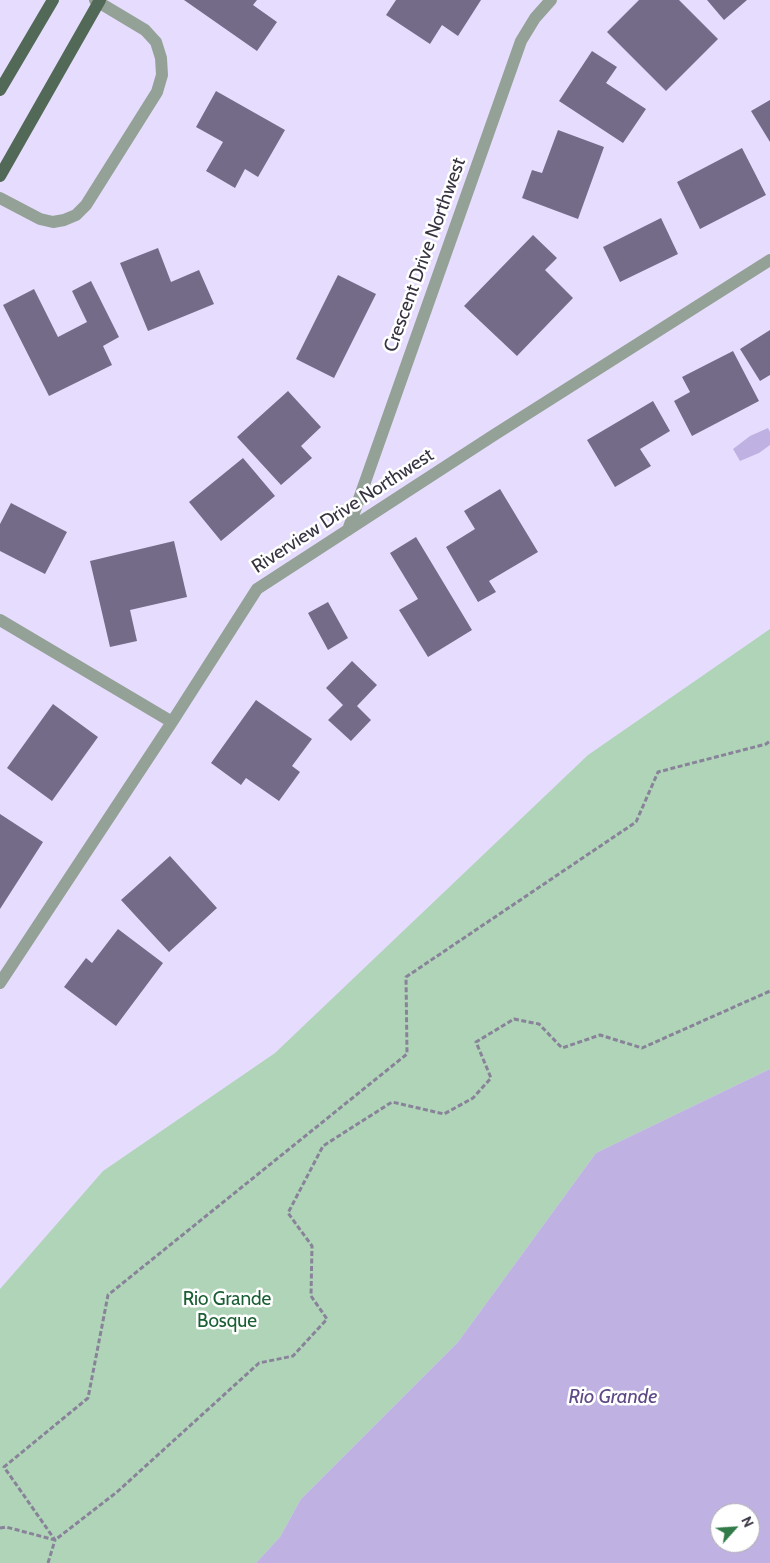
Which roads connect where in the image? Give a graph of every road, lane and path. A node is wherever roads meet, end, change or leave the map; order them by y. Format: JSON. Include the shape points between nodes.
{"nodes":[{"id":1,"x":53,"y":0,"type":"edge"},
{"id":2,"x":550,"y":0,"type":"edge"},
{"id":3,"x":98,"y":1,"type":"edge"},
{"id":4,"x":0,"y":90,"type":"edge"},
{"id":5,"x":0,"y":176,"type":"edge"},
{"id":6,"x":0,"y":198,"type":"edge"},
{"id":7,"x":770,"y":260,"type":"edge"},
{"id":8,"x":348,"y":530,"type":"junction"},
{"id":9,"x":0,"y":620,"type":"edge"},
{"id":10,"x":172,"y":722,"type":"junction"},
{"id":11,"x":770,"y":741,"type":"edge"},
{"id":12,"x":0,"y":983,"type":"edge"},
{"id":13,"x":770,"y":991,"type":"edge"},
{"id":14,"x":0,"y":1528,"type":"edge"},
{"id":15,"x":55,"y":1540,"type":"junction"},
{"id":16,"x":48,"y":1563,"type":"edge"}],
"edges":[{"from":1,"to":4,"type":"main road"},
{"from":2,"to":8,"type":"street","name":"Crescent Drive Northwest","via":[[534,18],[521,41]]},
{"from":3,"to":5,"type":"main road"},
{"from":3,"to":6,"type":"street","via":[[145,30],[156,42],[162,75],[157,92],[86,205],[76,215],[53,222],[40,219]]},
{"from":7,"to":8,"type":"street","name":"Riverview Drive Northwest"},
{"from":8,"to":10,"type":"street","name":"Riverview Drive Northwest","via":[[257,589]]},
{"from":9,"to":10,"type":"street"},
{"from":10,"to":12,"type":"street","name":"Riverview Drive Northwest"},
{"from":11,"to":15,"type":"path","via":[[658,772],[636,822],[406,977],[407,1054],[108,1295],[88,1398],[4,1467]]},
{"from":13,"to":15,"type":"path","via":[[642,1048],[600,1034],[562,1048],[539,1024],[514,1019],[476,1042],[490,1078],[473,1098],[444,1114],[392,1102],[324,1146],[288,1213],[312,1246],[311,1296],[327,1319],[294,1356],[259,1363],[117,1492]]},
{"from":14,"to":15,"type":"path"},
{"from":15,"to":16,"type":"path"}]}
